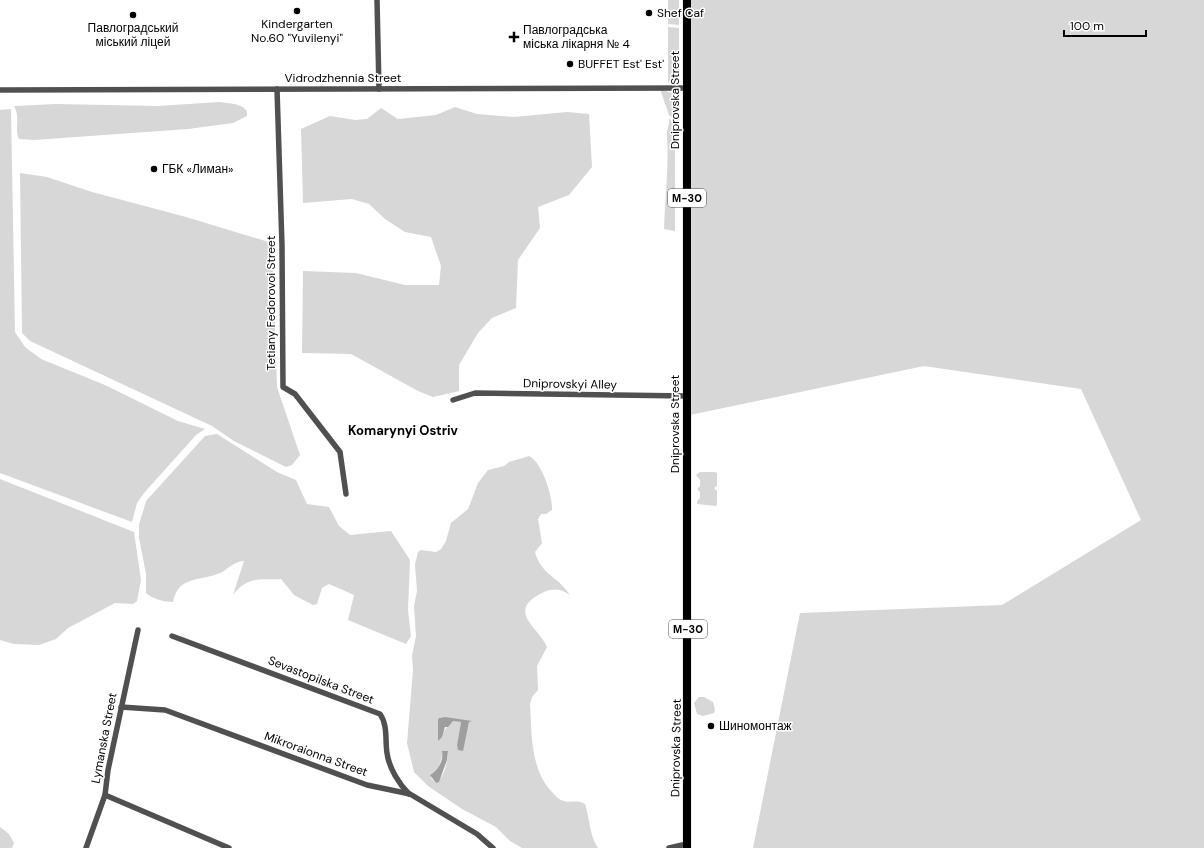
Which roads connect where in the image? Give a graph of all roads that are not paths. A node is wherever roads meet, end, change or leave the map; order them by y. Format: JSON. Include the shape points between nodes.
{"nodes":[{"id":1,"x":377,"y":0,"type":"edge"},
{"id":2,"x":687,"y":0,"type":"edge"},
{"id":3,"x":687,"y":88,"type":"junction"},
{"id":4,"x":379,"y":89,"type":"junction"},
{"id":5,"x":0,"y":90,"type":"edge"},
{"id":6,"x":277,"y":90,"type":"junction"},
{"id":7,"x":687,"y":396,"type":"junction"},
{"id":8,"x":453,"y":400,"type":"dead end"},
{"id":9,"x":346,"y":494,"type":"dead end"},
{"id":10,"x":138,"y":630,"type":"dead end"},
{"id":11,"x":172,"y":636,"type":"dead end"},
{"id":12,"x":121,"y":707,"type":"junction"},
{"id":13,"x":410,"y":794,"type":"junction"},
{"id":14,"x":105,"y":796,"type":"junction"},
{"id":15,"x":687,"y":846,"type":"edge"},
{"id":16,"x":86,"y":848,"type":"edge"},
{"id":17,"x":229,"y":848,"type":"edge"},
{"id":18,"x":493,"y":848,"type":"edge"},
{"id":19,"x":669,"y":848,"type":"edge"}],
"edges":[{"from":1,"to":4,"type":"street"},
{"from":2,"to":3,"type":"highway","name":"Dniprovska Street","number":"М-30"},
{"from":3,"to":4,"type":"street","name":"Vidrodzhennia Street"},
{"from":3,"to":7,"type":"highway","name":"Dniprovska Street","number":"М-30"},
{"from":4,"to":6,"type":"street","name":"Vidrodzhennia Street"},
{"from":5,"to":6,"type":"street","name":"Vidrodzhennia Street"},
{"from":6,"to":9,"type":"street","name":"Tetiany Fedorovoi Street","via":[[283,387],[295,394],[340,452]]},
{"from":7,"to":8,"type":"street","name":"Dniprovskyi Alley","via":[[476,393]]},
{"from":7,"to":15,"type":"highway","name":"Dniprovska Street","number":"М-30"},
{"from":10,"to":12,"type":"street","name":"Lymanska Street"},
{"from":11,"to":13,"type":"street","name":"Sevastopilska Street","via":[[380,714],[385,722],[389,761],[399,781]]},
{"from":12,"to":13,"type":"street","name":"Mikroraionna Street","via":[[165,710],[367,785]]},
{"from":12,"to":14,"type":"street","name":"Lymanska Street"},
{"from":13,"to":18,"type":"street","name":"Mikroraionna Street","via":[[477,834]]},
{"from":14,"to":16,"type":"street","name":"Lymanska Street"},
{"from":14,"to":17,"type":"street"},
{"from":15,"to":19,"type":"street"}]}
